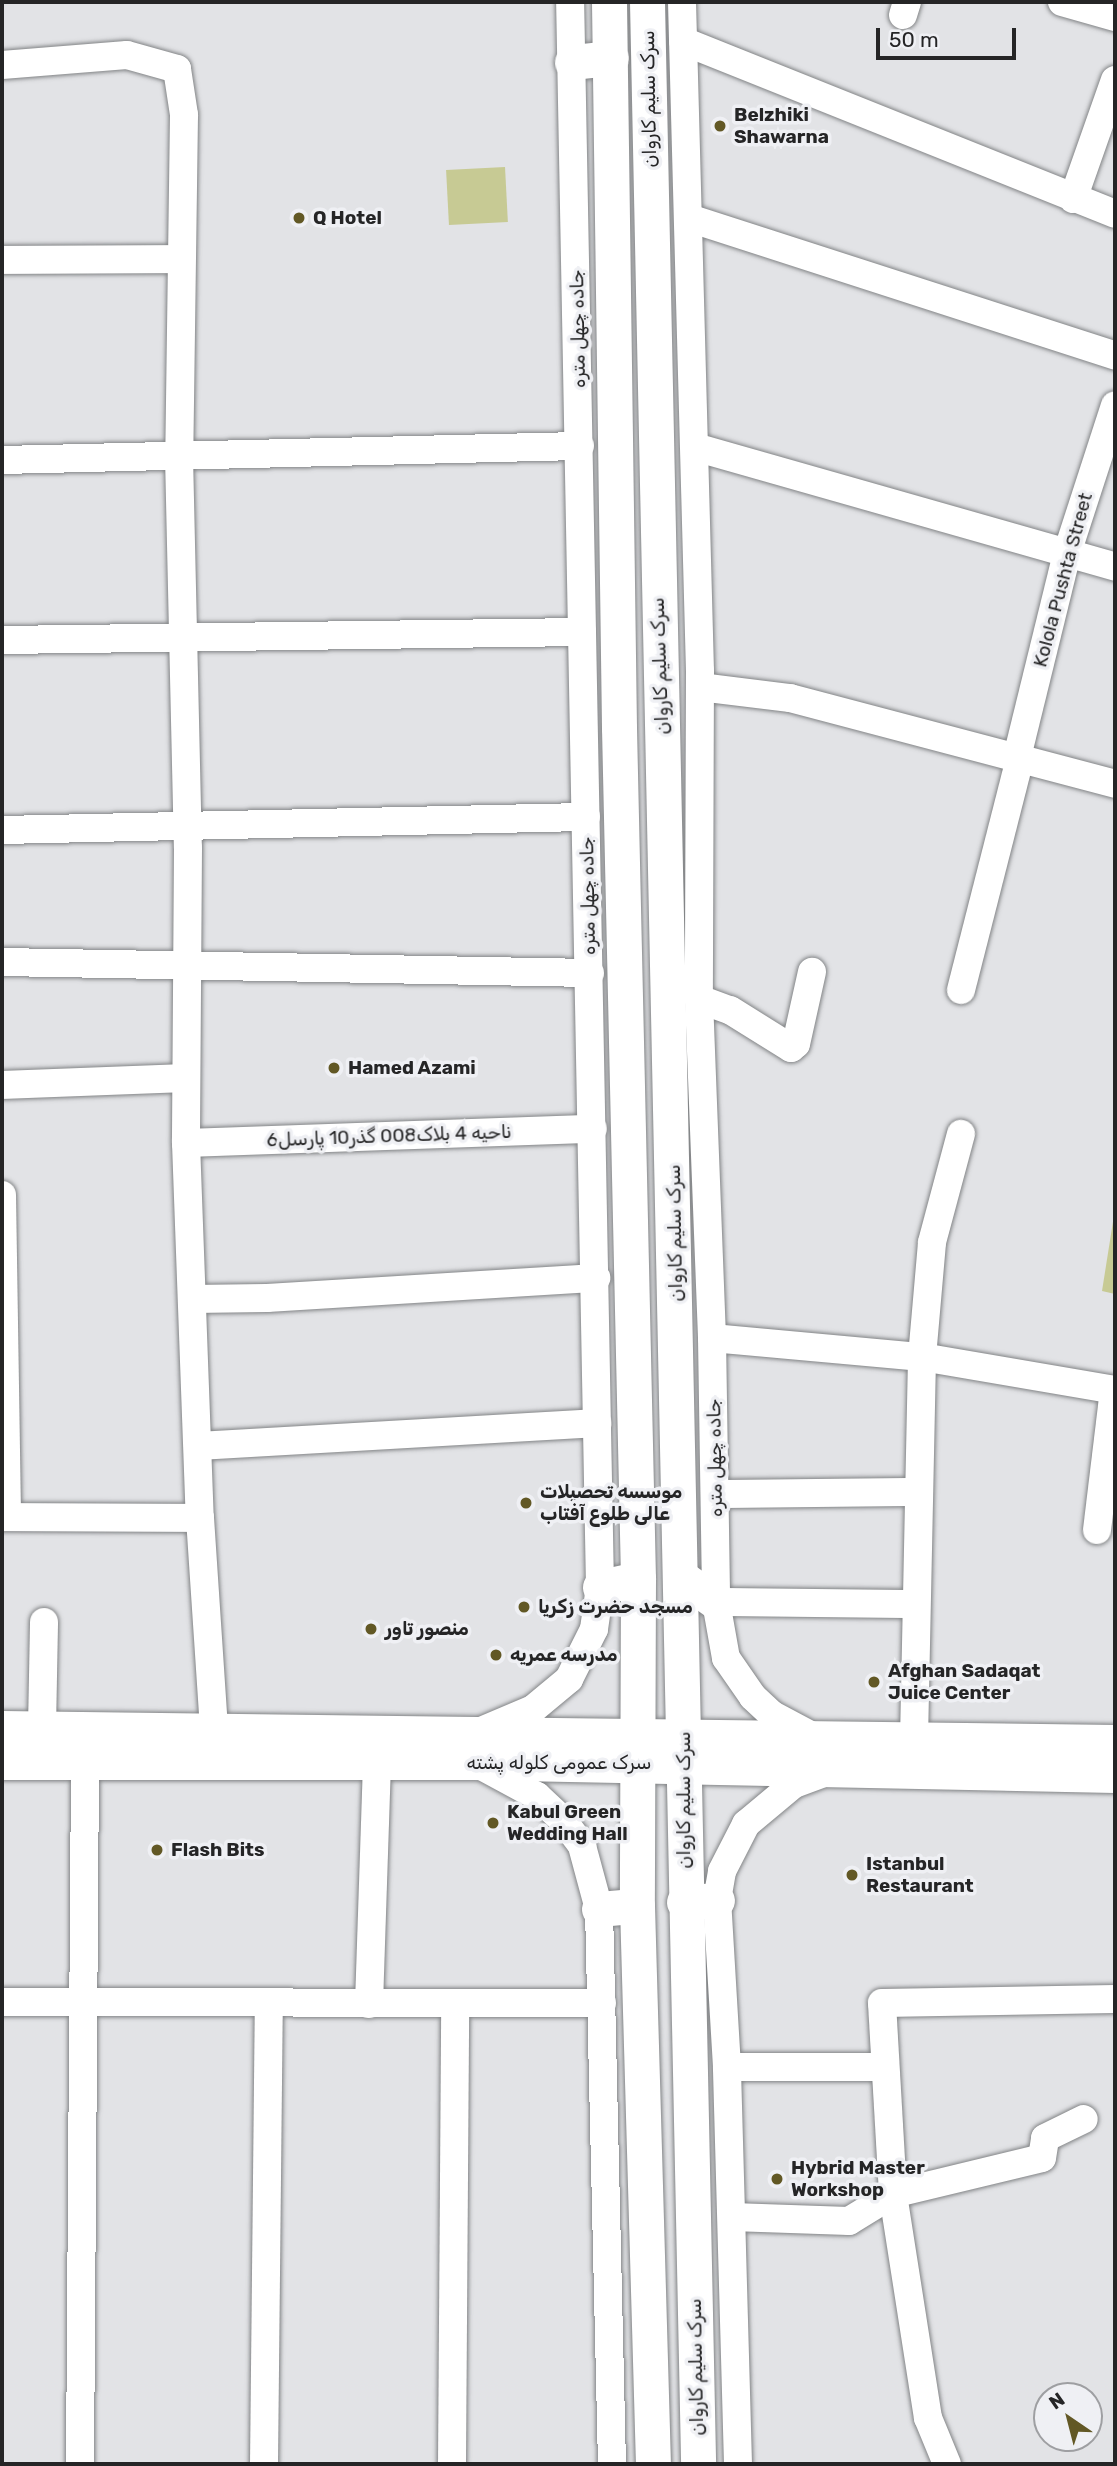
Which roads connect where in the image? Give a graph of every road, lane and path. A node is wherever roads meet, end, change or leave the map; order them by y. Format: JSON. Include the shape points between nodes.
{"nodes":[{"id":1,"x":570,"y":2,"type":"edge"},
{"id":2,"x":609,"y":2,"type":"edge"},
{"id":3,"x":647,"y":2,"type":"edge"},
{"id":4,"x":682,"y":2,"type":"edge"},
{"id":5,"x":1062,"y":2,"type":"edge"},
{"id":6,"x":1115,"y":17,"type":"edge"},
{"id":7,"x":684,"y":41,"type":"junction"},
{"id":8,"x":611,"y":58,"type":"junction"},
{"id":9,"x":572,"y":62,"type":"junction"},
{"id":10,"x":2,"y":65,"type":"edge"},
{"id":11,"x":1115,"y":80,"type":"edge"},
{"id":12,"x":1073,"y":199,"type":"junction"},
{"id":13,"x":1115,"y":214,"type":"edge"},
{"id":14,"x":689,"y":218,"type":"junction"},
{"id":15,"x":181,"y":259,"type":"junction"},
{"id":16,"x":2,"y":260,"type":"edge"},
{"id":17,"x":1115,"y":356,"type":"edge"},
{"id":18,"x":1115,"y":405,"type":"edge"},
{"id":19,"x":580,"y":446,"type":"junction"},
{"id":20,"x":695,"y":447,"type":"junction"},
{"id":21,"x":179,"y":456,"type":"junction"},
{"id":22,"x":2,"y":460,"type":"edge"},
{"id":23,"x":1068,"y":550,"type":"junction"},
{"id":24,"x":655,"y":551,"type":"junction"},
{"id":25,"x":617,"y":552,"type":"junction"},
{"id":26,"x":1115,"y":566,"type":"edge"},
{"id":27,"x":582,"y":632,"type":"junction"},
{"id":28,"x":181,"y":637,"type":"junction"},
{"id":29,"x":2,"y":640,"type":"edge"},
{"id":30,"x":700,"y":687,"type":"junction"},
{"id":31,"x":1018,"y":758,"type":"junction"},
{"id":32,"x":1115,"y":784,"type":"edge"},
{"id":33,"x":586,"y":817,"type":"junction"},
{"id":34,"x":187,"y":825,"type":"junction"},
{"id":35,"x":2,"y":830,"type":"edge"},
{"id":36,"x":2,"y":962,"type":"edge"},
{"id":37,"x":186,"y":965,"type":"junction"},
{"id":38,"x":812,"y":972,"type":"dead end"},
{"id":39,"x":590,"y":973,"type":"junction"},
{"id":40,"x":961,"y":990,"type":"dead end"},
{"id":41,"x":699,"y":999,"type":"junction"},
{"id":42,"x":185,"y":1078,"type":"junction"},
{"id":43,"x":2,"y":1085,"type":"edge"},
{"id":44,"x":593,"y":1129,"type":"junction"},
{"id":45,"x":961,"y":1134,"type":"dead end"},
{"id":46,"x":186,"y":1143,"type":"junction"},
{"id":47,"x":2,"y":1195,"type":"edge"},
{"id":48,"x":596,"y":1278,"type":"junction"},
{"id":49,"x":192,"y":1299,"type":"junction"},
{"id":50,"x":712,"y":1338,"type":"junction"},
{"id":51,"x":922,"y":1357,"type":"junction"},
{"id":52,"x":1114,"y":1390,"type":"edge"},
{"id":53,"x":597,"y":1423,"type":"junction"},
{"id":54,"x":199,"y":1446,"type":"junction"},
{"id":55,"x":916,"y":1492,"type":"junction"},
{"id":56,"x":716,"y":1494,"type":"junction"},
{"id":57,"x":4,"y":1517,"type":"edge"},
{"id":58,"x":200,"y":1518,"type":"junction"},
{"id":59,"x":1097,"y":1530,"type":"dead end"},
{"id":60,"x":681,"y":1577,"type":"junction"},
{"id":61,"x":638,"y":1579,"type":"junction"},
{"id":62,"x":600,"y":1587,"type":"junction"},
{"id":63,"x":716,"y":1602,"type":"junction"},
{"id":64,"x":915,"y":1604,"type":"junction"},
{"id":65,"x":44,"y":1622,"type":"dead end"},
{"id":66,"x":2,"y":1728,"type":"edge"},
{"id":67,"x":42,"y":1728,"type":"junction"},
{"id":68,"x":214,"y":1729,"type":"junction"},
{"id":69,"x":814,"y":1737,"type":"junction"},
{"id":70,"x":914,"y":1740,"type":"junction"},
{"id":71,"x":1115,"y":1742,"type":"edge"},
{"id":72,"x":477,"y":1747,"type":"junction"},
{"id":73,"x":637,"y":1749,"type":"junction"},
{"id":74,"x":683,"y":1750,"type":"junction"},
{"id":75,"x":2,"y":1762,"type":"edge"},
{"id":76,"x":85,"y":1762,"type":"junction"},
{"id":77,"x":377,"y":1765,"type":"junction"},
{"id":78,"x":831,"y":1771,"type":"junction"},
{"id":79,"x":1115,"y":1775,"type":"edge"},
{"id":80,"x":701,"y":1901,"type":"junction"},
{"id":81,"x":637,"y":1906,"type":"junction"},
{"id":82,"x":599,"y":1909,"type":"junction"},
{"id":83,"x":1115,"y":1999,"type":"edge"},
{"id":84,"x":2,"y":2002,"type":"edge"},
{"id":85,"x":82,"y":2002,"type":"junction"},
{"id":86,"x":455,"y":2003,"type":"junction"},
{"id":87,"x":602,"y":2003,"type":"junction"},
{"id":88,"x":268,"y":2004,"type":"junction"},
{"id":89,"x":369,"y":2004,"type":"junction"},
{"id":90,"x":727,"y":2067,"type":"junction"},
{"id":91,"x":883,"y":2067,"type":"junction"},
{"id":92,"x":1084,"y":2119,"type":"dead end"},
{"id":93,"x":893,"y":2194,"type":"junction"},
{"id":94,"x":732,"y":2217,"type":"junction"},
{"id":95,"x":80,"y":2464,"type":"edge"},
{"id":96,"x":264,"y":2464,"type":"edge"},
{"id":97,"x":452,"y":2464,"type":"edge"},
{"id":98,"x":612,"y":2464,"type":"edge"},
{"id":99,"x":653,"y":2464,"type":"edge"},
{"id":100,"x":698,"y":2464,"type":"edge"},
{"id":101,"x":738,"y":2464,"type":"edge"},
{"id":102,"x":947,"y":2464,"type":"edge"}],
"edges":[{"from":1,"to":9,"type":"street","name":"جاده چهل متره"},
{"from":2,"to":8,"type":"main road"},
{"from":3,"to":24,"type":"main road","name":"سرک سلیم کاروان"},
{"from":4,"to":7,"type":"street","name":"جاده چهل متره"},
{"from":5,"to":6,"type":"street"},
{"from":7,"to":12,"type":"street"},
{"from":7,"to":14,"type":"street","name":"جاده چهل متره"},
{"from":8,"to":9,"type":"main road"},
{"from":8,"to":25,"type":"main road"},
{"from":9,"to":19,"type":"street","name":"جاده چهل متره"},
{"from":10,"to":15,"type":"street","via":[[127,55],[177,69],[184,115]]},
{"from":11,"to":12,"type":"street"},
{"from":12,"to":13,"type":"street"},
{"from":14,"to":17,"type":"street"},
{"from":14,"to":20,"type":"street","name":"جاده چهل متره"},
{"from":15,"to":16,"type":"street"},
{"from":15,"to":21,"type":"street"},
{"from":18,"to":23,"type":"street","name":"Kolola Pushta Street"},
{"from":19,"to":21,"type":"street"},
{"from":19,"to":27,"type":"street","name":"جاده چهل متره"},
{"from":20,"to":23,"type":"street"},
{"from":20,"to":30,"type":"street","name":"جاده چهل متره"},
{"from":21,"to":22,"type":"street"},
{"from":21,"to":28,"type":"street"},
{"from":23,"to":26,"type":"street"},
{"from":23,"to":31,"type":"street","name":"Kolola Pushta Street"},
{"from":24,"to":25,"type":"main road"},
{"from":24,"to":60,"type":"main road","name":"سرک سلیم کاروان"},
{"from":25,"to":61,"type":"main road"},
{"from":27,"to":28,"type":"street"},
{"from":27,"to":33,"type":"street","name":"جاده چهل متره"},
{"from":28,"to":29,"type":"street"},
{"from":28,"to":34,"type":"street"},
{"from":30,"to":31,"type":"street","via":[[790,698]]},
{"from":30,"to":41,"type":"street","name":"جاده چهل متره"},
{"from":31,"to":32,"type":"street"},
{"from":31,"to":40,"type":"street","name":"Kolola Pushta Street"},
{"from":33,"to":34,"type":"street"},
{"from":33,"to":39,"type":"street","name":"جاده چهل متره"},
{"from":34,"to":35,"type":"street"},
{"from":34,"to":37,"type":"street"},
{"from":36,"to":37,"type":"street"},
{"from":37,"to":39,"type":"street"},
{"from":37,"to":42,"type":"street"},
{"from":38,"to":41,"type":"street","via":[[796,1044],[791,1048],[730,1010]]},
{"from":39,"to":44,"type":"street","name":"جاده چهل متره"},
{"from":41,"to":50,"type":"street","name":"جاده چهل متره"},
{"from":42,"to":43,"type":"street"},
{"from":42,"to":46,"type":"street"},
{"from":44,"to":46,"type":"street","name":"ناحیه 4 بلاک008 گذر10 پارسل6"},
{"from":44,"to":48,"type":"street","name":"جاده چهل متره"},
{"from":45,"to":51,"type":"street","via":[[932,1242]]},
{"from":46,"to":49,"type":"street"},
{"from":47,"to":57,"type":"street"},
{"from":48,"to":49,"type":"street"},
{"from":48,"to":53,"type":"street","name":"جاده چهل متره"},
{"from":49,"to":54,"type":"street"},
{"from":50,"to":51,"type":"street"},
{"from":50,"to":56,"type":"street","name":"جاده چهل متره"},
{"from":51,"to":52,"type":"street"},
{"from":51,"to":55,"type":"street"},
{"from":52,"to":59,"type":"street"},
{"from":53,"to":54,"type":"street"},
{"from":53,"to":62,"type":"street","name":"جاده چهل متره"},
{"from":54,"to":58,"type":"street"},
{"from":55,"to":56,"type":"street"},
{"from":55,"to":64,"type":"street"},
{"from":56,"to":63,"type":"street","name":"جاده چهل متره"},
{"from":57,"to":58,"type":"street"},
{"from":58,"to":68,"type":"street"},
{"from":60,"to":63,"type":"main road"},
{"from":60,"to":74,"type":"main road","name":"سرک سلیم کاروان"},
{"from":61,"to":62,"type":"main road"},
{"from":61,"to":73,"type":"main road"},
{"from":62,"to":72,"type":"street","name":"جاده چهل متره","via":[[594,1629],[569,1679]]},
{"from":63,"to":64,"type":"street"},
{"from":63,"to":69,"type":"street","name":"جاده چهل متره","via":[[726,1658],[753,1697],[771,1714]]},
{"from":64,"to":70,"type":"street"},
{"from":65,"to":67,"type":"street"},
{"from":66,"to":67,"type":"main road","name":"سرک عمومی کلوله پشته"},
{"from":67,"to":68,"type":"main road","name":"سرک عمومی کلوله پشته"},
{"from":68,"to":72,"type":"main road","name":"سرک عمومی کلوله پشته"},
{"from":69,"to":70,"type":"main road","name":"سرک عمومی کلوله پشته"},
{"from":69,"to":74,"type":"main road","name":"سرک عمومی کلوله پشته"},
{"from":70,"to":71,"type":"main road","name":"سرک عمومی کلوله پشته"},
{"from":72,"to":73,"type":"main road","name":"سرک عمومی کلوله پشته"},
{"from":72,"to":77,"type":"main road","name":"سرک عمومی کلوله پشته"},
{"from":72,"to":82,"type":"street","via":[[562,1819],[582,1846]]},
{"from":73,"to":74,"type":"main road","name":"سرک عمومی کلوله پشته"},
{"from":73,"to":81,"type":"main road"},
{"from":74,"to":78,"type":"main road","name":"سرک عمومی کلوله پشته"},
{"from":74,"to":80,"type":"main road","name":"سرک سلیم کاروان"},
{"from":75,"to":76,"type":"main road","name":"سرک عمومی کلوله پشته"},
{"from":76,"to":77,"type":"main road","name":"سرک عمومی کلوله پشته"},
{"from":76,"to":85,"type":"street"},
{"from":77,"to":89,"type":"street"},
{"from":78,"to":79,"type":"main road","name":"سرک عمومی کلوله پشته"},
{"from":78,"to":80,"type":"street","via":[[794,1784],[746,1824]]},
{"from":80,"to":90,"type":"street"},
{"from":80,"to":100,"type":"main road","name":"سرک سلیم کاروان"},
{"from":81,"to":82,"type":"main road"},
{"from":81,"to":99,"type":"main road"},
{"from":82,"to":87,"type":"street"},
{"from":83,"to":91,"type":"street","via":[[883,2003]]},
{"from":84,"to":85,"type":"street"},
{"from":85,"to":88,"type":"street"},
{"from":85,"to":95,"type":"street"},
{"from":86,"to":87,"type":"street"},
{"from":86,"to":89,"type":"street"},
{"from":86,"to":97,"type":"street"},
{"from":87,"to":98,"type":"street"},
{"from":88,"to":89,"type":"street"},
{"from":88,"to":96,"type":"street"},
{"from":90,"to":91,"type":"street"},
{"from":90,"to":94,"type":"street"},
{"from":91,"to":93,"type":"street"},
{"from":92,"to":93,"type":"street","via":[[1045,2137],[1042,2158]]},
{"from":93,"to":94,"type":"street","via":[[849,2221]]},
{"from":93,"to":102,"type":"street","via":[[928,2417]]},
{"from":94,"to":101,"type":"street"}]}
